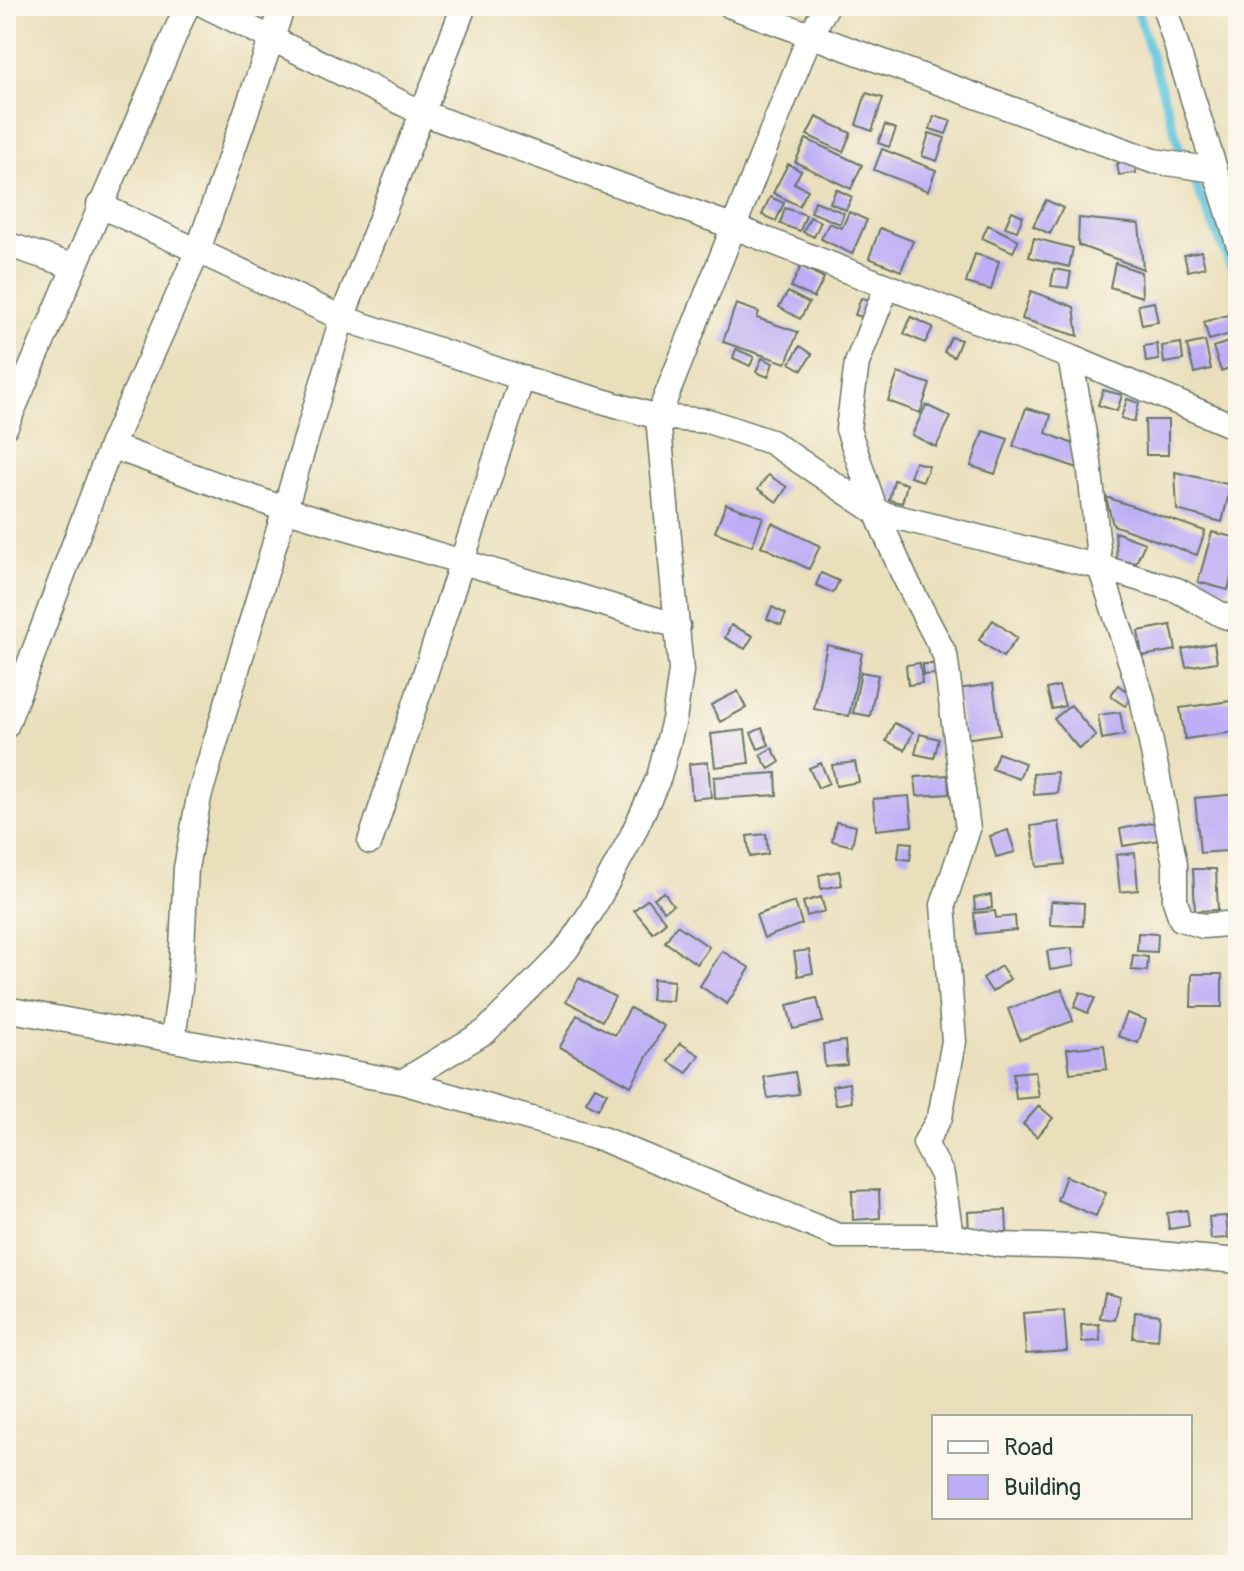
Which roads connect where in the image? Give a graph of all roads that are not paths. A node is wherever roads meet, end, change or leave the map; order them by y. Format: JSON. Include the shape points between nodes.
{"nodes":[{"id":1,"x":187,"y":6,"type":"edge"},
{"id":2,"x":206,"y":6,"type":"edge"},
{"id":3,"x":283,"y":6,"type":"edge"},
{"id":4,"x":464,"y":6,"type":"edge"},
{"id":5,"x":731,"y":6,"type":"edge"},
{"id":6,"x":827,"y":6,"type":"edge"},
{"id":7,"x":1164,"y":6,"type":"edge"},
{"id":8,"x":810,"y":35,"type":"junction"},
{"id":9,"x":272,"y":39,"type":"junction"},
{"id":10,"x":420,"y":112,"type":"junction"},
{"id":11,"x":1215,"y":170,"type":"junction"},
{"id":12,"x":99,"y":205,"type":"junction"},
{"id":13,"x":734,"y":227,"type":"junction"},
{"id":14,"x":1238,"y":243,"type":"edge"},
{"id":15,"x":6,"y":244,"type":"edge"},
{"id":16,"x":197,"y":253,"type":"junction"},
{"id":17,"x":73,"y":266,"type":"junction"},
{"id":18,"x":887,"y":286,"type":"junction"},
{"id":19,"x":342,"y":318,"type":"junction"},
{"id":20,"x":1070,"y":357,"type":"junction"},
{"id":21,"x":522,"y":378,"type":"junction"},
{"id":22,"x":658,"y":417,"type":"junction"},
{"id":23,"x":6,"y":426,"type":"edge"},
{"id":24,"x":1238,"y":428,"type":"edge"},
{"id":25,"x":111,"y":446,"type":"junction"},
{"id":26,"x":284,"y":509,"type":"junction"},
{"id":27,"x":876,"y":512,"type":"junction"},
{"id":28,"x":460,"y":562,"type":"junction"},
{"id":29,"x":1100,"y":567,"type":"junction"},
{"id":30,"x":1238,"y":620,"type":"edge"},
{"id":31,"x":678,"y":626,"type":"junction"},
{"id":32,"x":6,"y":726,"type":"edge"},
{"id":33,"x":370,"y":842,"type":"dead end"},
{"id":34,"x":1238,"y":923,"type":"edge"},
{"id":35,"x":6,"y":1009,"type":"edge"},
{"id":36,"x":173,"y":1039,"type":"junction"},
{"id":37,"x":402,"y":1082,"type":"junction"},
{"id":38,"x":951,"y":1236,"type":"junction"},
{"id":39,"x":1238,"y":1261,"type":"edge"}],
"edges":[{"from":1,"to":12,"type":"street"},
{"from":2,"to":9,"type":"street"},
{"from":3,"to":9,"type":"street"},
{"from":4,"to":10,"type":"street"},
{"from":5,"to":8,"type":"street"},
{"from":6,"to":8,"type":"street"},
{"from":7,"to":11,"type":"street"},
{"from":8,"to":11,"type":"street","via":[[1153,161]]},
{"from":8,"to":13,"type":"street"},
{"from":9,"to":10,"type":"street"},
{"from":9,"to":16,"type":"street"},
{"from":10,"to":13,"type":"street"},
{"from":10,"to":19,"type":"street"},
{"from":11,"to":14,"type":"street"},
{"from":12,"to":16,"type":"street"},
{"from":12,"to":17,"type":"street"},
{"from":13,"to":18,"type":"street"},
{"from":13,"to":22,"type":"street"},
{"from":15,"to":17,"type":"street"},
{"from":16,"to":19,"type":"street"},
{"from":16,"to":25,"type":"street"},
{"from":17,"to":23,"type":"street"},
{"from":18,"to":20,"type":"street"},
{"from":18,"to":27,"type":"street","via":[[857,363],[848,429]]},
{"from":19,"to":21,"type":"street"},
{"from":19,"to":26,"type":"street"},
{"from":20,"to":24,"type":"street"},
{"from":20,"to":29,"type":"street"},
{"from":21,"to":22,"type":"street"},
{"from":21,"to":28,"type":"street"},
{"from":22,"to":27,"type":"street","via":[[708,421],[771,442]]},
{"from":22,"to":31,"type":"street"},
{"from":25,"to":26,"type":"street"},
{"from":25,"to":32,"type":"street"},
{"from":26,"to":28,"type":"street"},
{"from":26,"to":36,"type":"street","via":[[199,797],[186,868]]},
{"from":27,"to":29,"type":"street"},
{"from":27,"to":38,"type":"street","via":[[945,655],[968,829],[943,905],[954,1041],[940,1117],[925,1143],[942,1175]]},
{"from":28,"to":31,"type":"street"},
{"from":28,"to":33,"type":"street"},
{"from":29,"to":30,"type":"street","via":[[1177,590]]},
{"from":29,"to":34,"type":"street","via":[[1142,697],[1181,919],[1203,926]]},
{"from":31,"to":37,"type":"street","via":[[681,671],[659,777],[591,912],[566,950],[486,1031]]},
{"from":35,"to":36,"type":"street"},
{"from":36,"to":37,"type":"street"},
{"from":37,"to":38,"type":"street","via":[[605,1140],[838,1236]]},
{"from":38,"to":39,"type":"street","via":[[1000,1245]]}]}
